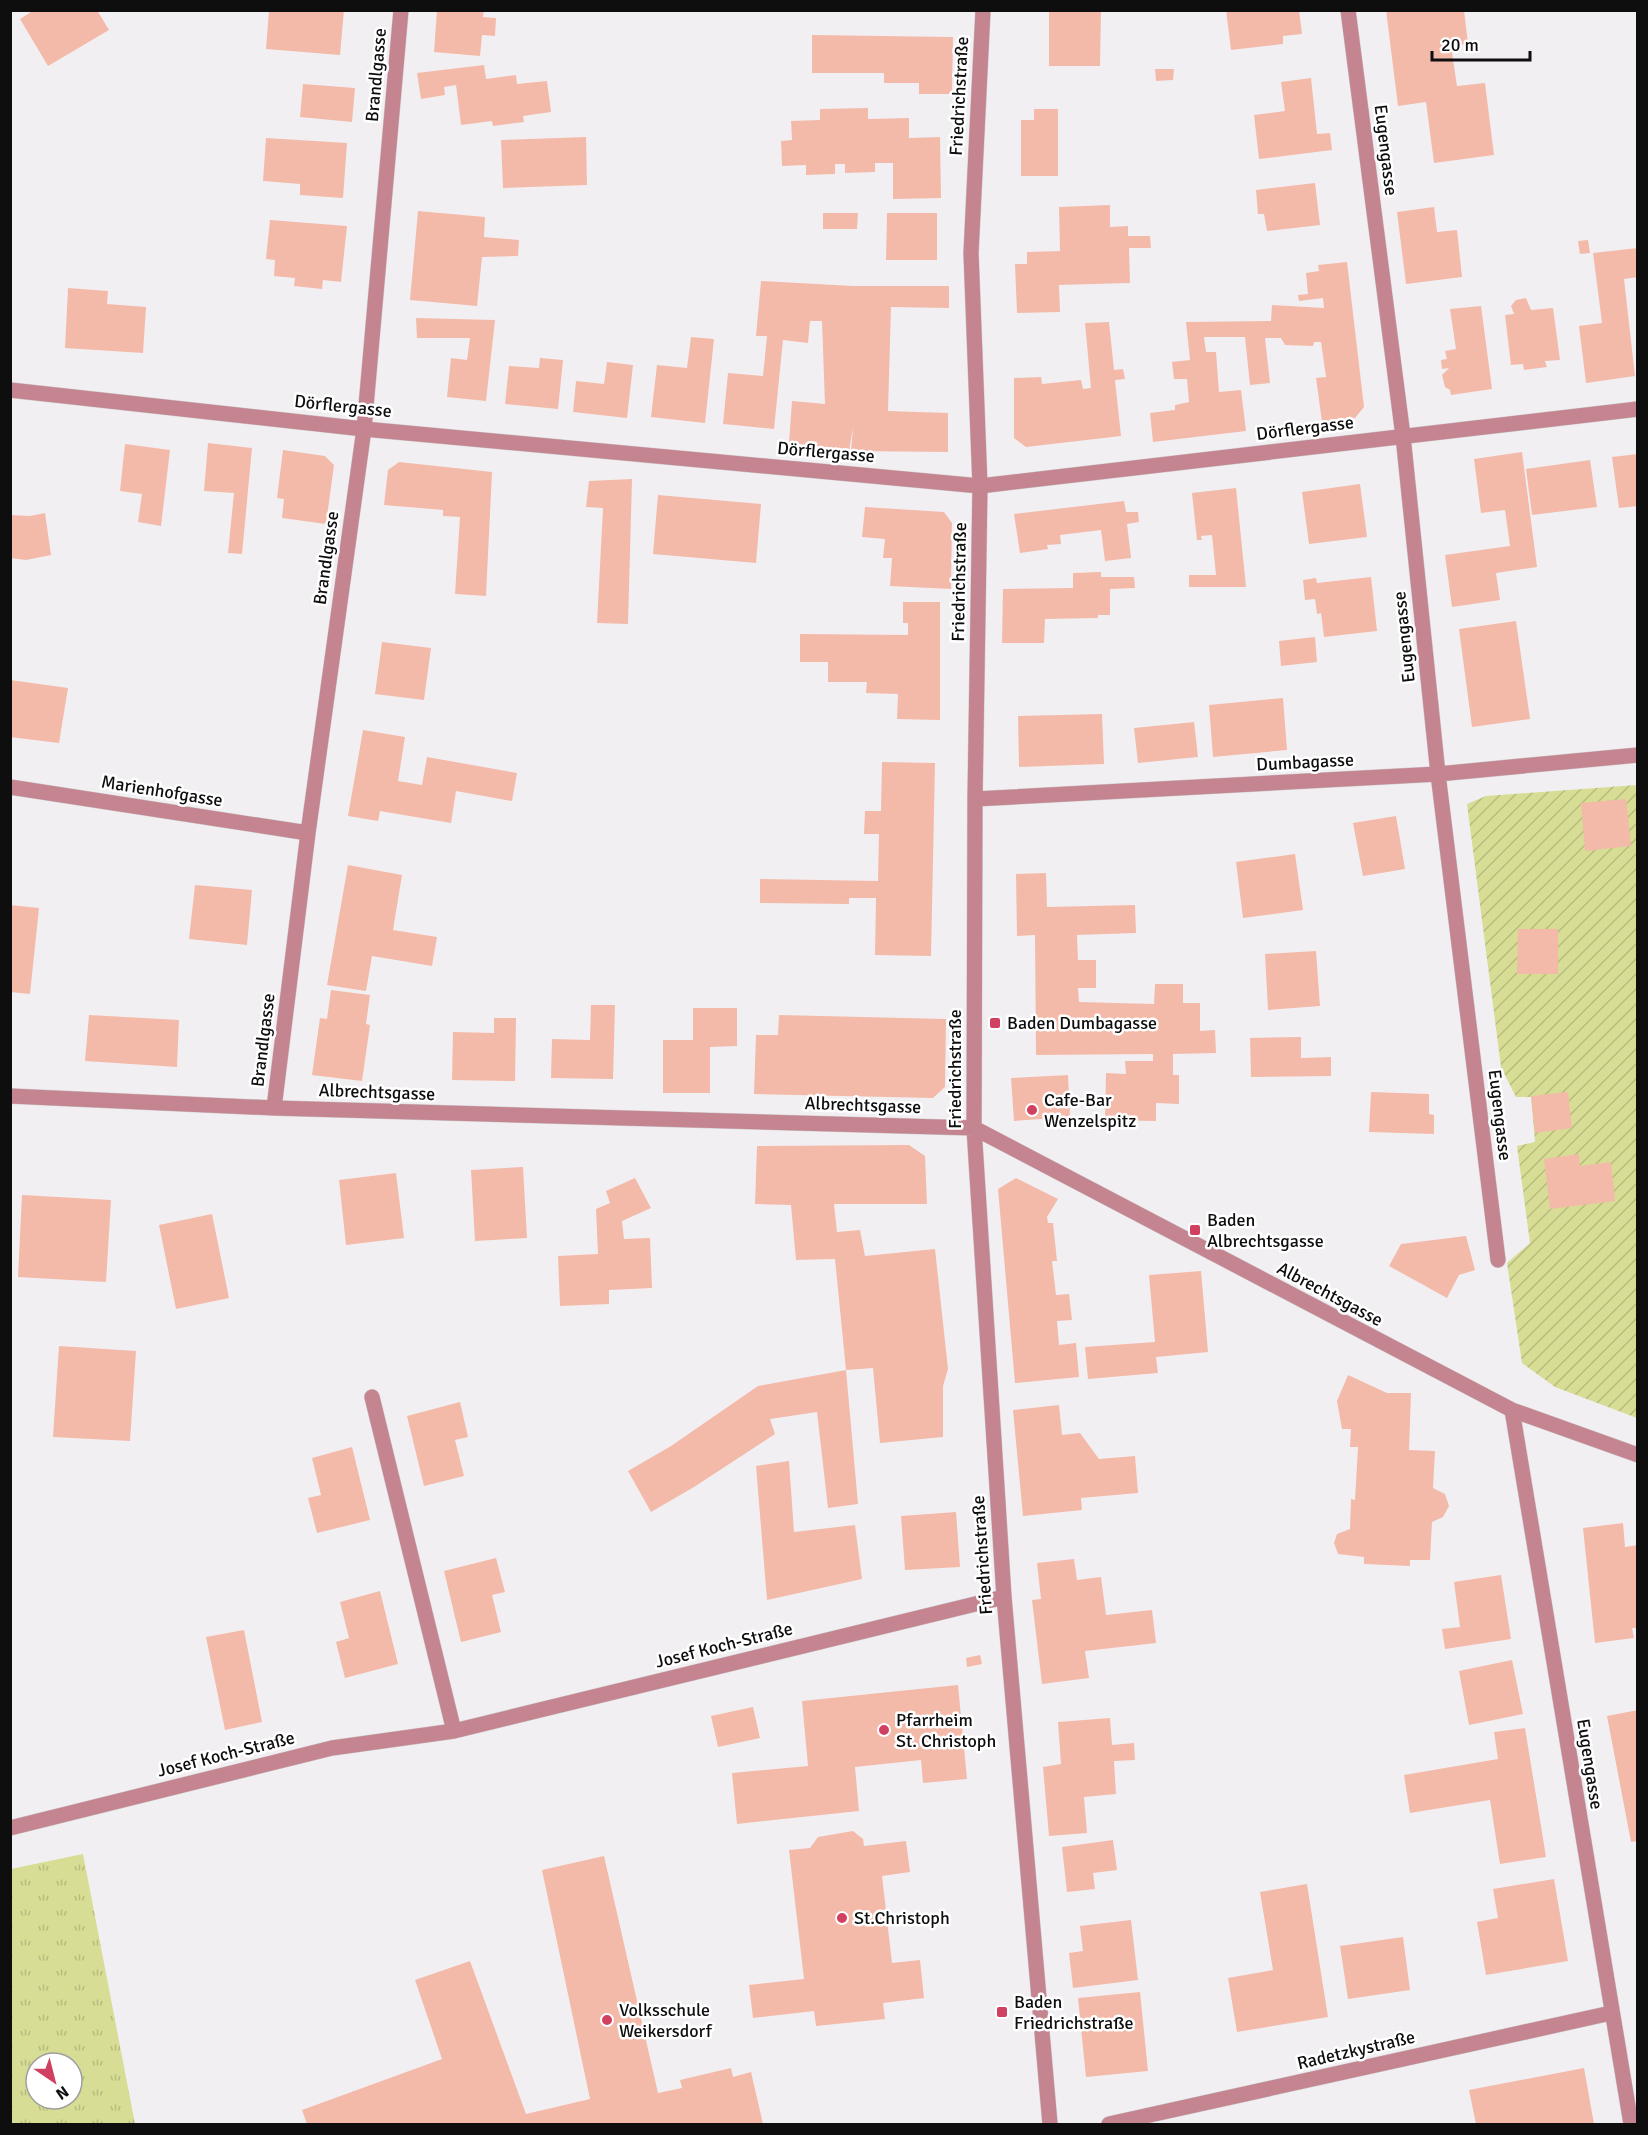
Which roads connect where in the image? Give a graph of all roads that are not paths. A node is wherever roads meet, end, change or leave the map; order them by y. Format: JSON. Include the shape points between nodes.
{"nodes":[{"id":1,"x":401,"y":10,"type":"edge"},
{"id":2,"x":982,"y":10,"type":"edge"},
{"id":3,"x":1348,"y":10,"type":"edge"},
{"id":4,"x":10,"y":390,"type":"edge"},
{"id":5,"x":1638,"y":409,"type":"edge"},
{"id":6,"x":364,"y":429,"type":"junction"},
{"id":7,"x":1403,"y":436,"type":"junction"},
{"id":8,"x":980,"y":486,"type":"junction"},
{"id":9,"x":1638,"y":755,"type":"edge"},
{"id":10,"x":1438,"y":774,"type":"junction"},
{"id":11,"x":10,"y":787,"type":"edge"},
{"id":12,"x":975,"y":799,"type":"junction"},
{"id":13,"x":308,"y":833,"type":"junction"},
{"id":14,"x":10,"y":1096,"type":"edge"},
{"id":15,"x":274,"y":1108,"type":"junction"},
{"id":16,"x":975,"y":1128,"type":"junction"},
{"id":17,"x":1498,"y":1260,"type":"dead end"},
{"id":18,"x":372,"y":1397,"type":"dead end"},
{"id":19,"x":1512,"y":1410,"type":"junction"},
{"id":20,"x":1638,"y":1455,"type":"edge"},
{"id":21,"x":1004,"y":1597,"type":"junction"},
{"id":22,"x":454,"y":1731,"type":"junction"},
{"id":23,"x":10,"y":1828,"type":"edge"},
{"id":24,"x":1611,"y":2013,"type":"junction"},
{"id":25,"x":1050,"y":2124,"type":"edge"},
{"id":26,"x":1109,"y":2124,"type":"edge"},
{"id":27,"x":1631,"y":2124,"type":"edge"}],
"edges":[{"from":1,"to":6,"type":"street","name":"Brandlgasse"},
{"from":2,"to":8,"type":"street","name":"Friedrichstraße","via":[[971,253]]},
{"from":3,"to":7,"type":"street","name":"Eugengasse"},
{"from":4,"to":6,"type":"street","name":"Dörflergasse"},
{"from":5,"to":7,"type":"street","name":"Dörflergasse"},
{"from":6,"to":8,"type":"street","name":"Dörflergasse"},
{"from":6,"to":13,"type":"street","name":"Brandlgasse"},
{"from":7,"to":8,"type":"street","name":"Dörflergasse"},
{"from":7,"to":10,"type":"street","name":"Eugengasse"},
{"from":8,"to":12,"type":"street","name":"Friedrichstraße"},
{"from":9,"to":10,"type":"street","name":"Dumbagasse"},
{"from":10,"to":12,"type":"street","name":"Dumbagasse"},
{"from":10,"to":17,"type":"street","name":"Eugengasse"},
{"from":11,"to":13,"type":"street","name":"Marienhofgasse"},
{"from":12,"to":16,"type":"street","name":"Friedrichstraße"},
{"from":13,"to":15,"type":"street","name":"Brandlgasse"},
{"from":14,"to":15,"type":"street","name":"Albrechtsgasse"},
{"from":15,"to":16,"type":"street","name":"Albrechtsgasse"},
{"from":16,"to":19,"type":"street","name":"Albrechtsgasse"},
{"from":16,"to":21,"type":"street","name":"Friedrichstraße"},
{"from":18,"to":22,"type":"street"},
{"from":19,"to":20,"type":"street","name":"Albrechtsgasse"},
{"from":19,"to":24,"type":"street","name":"Eugengasse"},
{"from":21,"to":22,"type":"street","name":"Josef Koch-Straße"},
{"from":21,"to":25,"type":"street","name":"Friedrichstraße"},
{"from":22,"to":23,"type":"street","name":"Josef Koch-Straße","via":[[332,1748]]},
{"from":24,"to":26,"type":"street","name":"Radetzkystraße"},
{"from":24,"to":27,"type":"street","name":"Eugengasse"}]}
